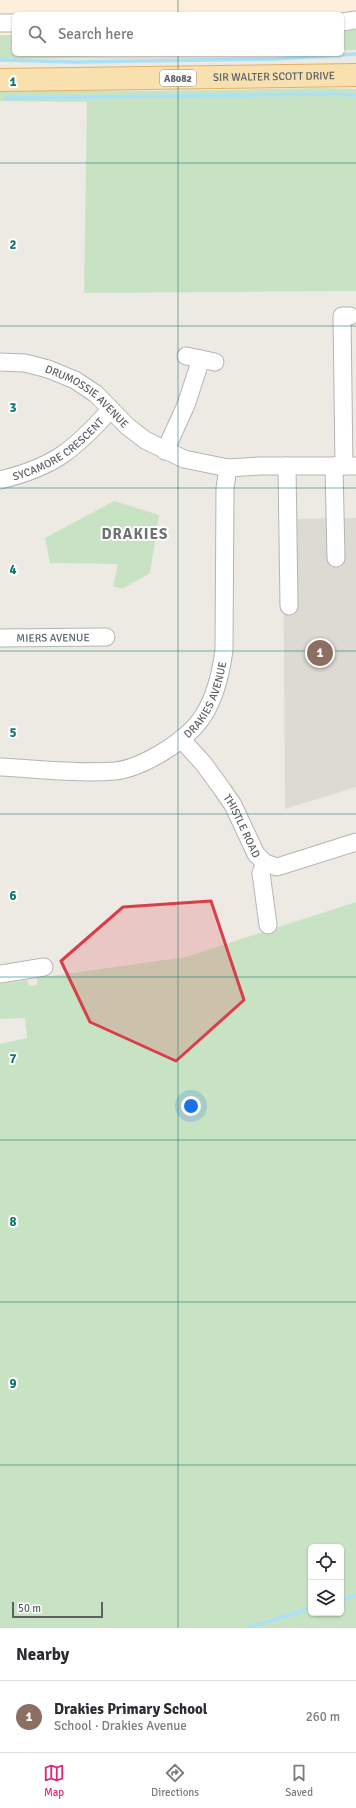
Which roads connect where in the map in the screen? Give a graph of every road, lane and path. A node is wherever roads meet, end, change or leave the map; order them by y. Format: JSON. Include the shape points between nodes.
{"nodes":[{"id":1,"x":356,"y":20,"type":"edge"},
{"id":2,"x":344,"y":22,"type":"edge"},
{"id":3,"x":0,"y":23,"type":"edge"},
{"id":4,"x":12,"y":23,"type":"edge"},
{"id":5,"x":356,"y":76,"type":"edge"},
{"id":6,"x":0,"y":80,"type":"edge"},
{"id":7,"x":350,"y":316,"type":"dead end"},
{"id":8,"x":201,"y":359,"type":"dead end"},
{"id":9,"x":0,"y":362,"type":"edge"},
{"id":10,"x":111,"y":409,"type":"junction"},
{"id":11,"x":165,"y":451,"type":"junction"},
{"id":12,"x":287,"y":466,"type":"junction"},
{"id":13,"x":345,"y":466,"type":"edge"},
{"id":14,"x":228,"y":468,"type":"junction"},
{"id":15,"x":0,"y":480,"type":"edge"},
{"id":16,"x":336,"y":558,"type":"dead end"},
{"id":17,"x":289,"y":606,"type":"dead end"},
{"id":18,"x":106,"y":637,"type":"dead end"},
{"id":19,"x":0,"y":638,"type":"edge"},
{"id":20,"x":181,"y":739,"type":"junction"},
{"id":21,"x":0,"y":767,"type":"edge"},
{"id":22,"x":356,"y":842,"type":"edge"},
{"id":23,"x":265,"y":863,"type":"junction"},
{"id":24,"x":268,"y":924,"type":"dead end"},
{"id":25,"x":44,"y":967,"type":"dead end"},
{"id":26,"x":0,"y":974,"type":"edge"}],
"edges":[{"from":1,"to":2,"type":"street"},
{"from":3,"to":4,"type":"street"},
{"from":5,"to":6,"type":"main road","name":"SIR WALTER SCOTT DRIVE","number":"A8082"},
{"from":7,"to":13,"type":"street","via":[[342,316]]},
{"from":8,"to":11,"type":"street","via":[[186,405]]},
{"from":9,"to":10,"type":"street","name":"DRUMOSSIE AVENUE","via":[[25,363],[68,377],[96,394]]},
{"from":10,"to":11,"type":"street","name":"DRUMOSSIE AVENUE","via":[[139,436]]},
{"from":10,"to":15,"type":"street","name":"SYCAMORE CRESCENT","via":[[77,445],[52,463],[27,474]]},
{"from":11,"to":14,"type":"street","name":"DRUMOSSIE AVENUE","via":[[184,459]]},
{"from":12,"to":13,"type":"street","name":"DRUMOSSIE AVENUE"},
{"from":12,"to":14,"type":"street","name":"DRUMOSSIE AVENUE"},
{"from":12,"to":17,"type":"street"},
{"from":13,"to":16,"type":"street"},
{"from":14,"to":20,"type":"street","name":"DRAKIES AVENUE","via":[[224,650],[220,674],[203,717]]},
{"from":18,"to":19,"type":"street","name":"MIERS AVENUE","via":[[90,645]]},
{"from":20,"to":21,"type":"street","name":"DRAKIES AVENUE","via":[[161,754],[117,771],[85,772]]},
{"from":20,"to":23,"type":"street","name":"THISTLE ROAD","via":[[222,789],[256,854]]},
{"from":22,"to":23,"type":"street","via":[[277,867]]},
{"from":23,"to":24,"type":"street","name":"THISTLE ROAD","via":[[261,873]]},
{"from":25,"to":26,"type":"street"}]}
